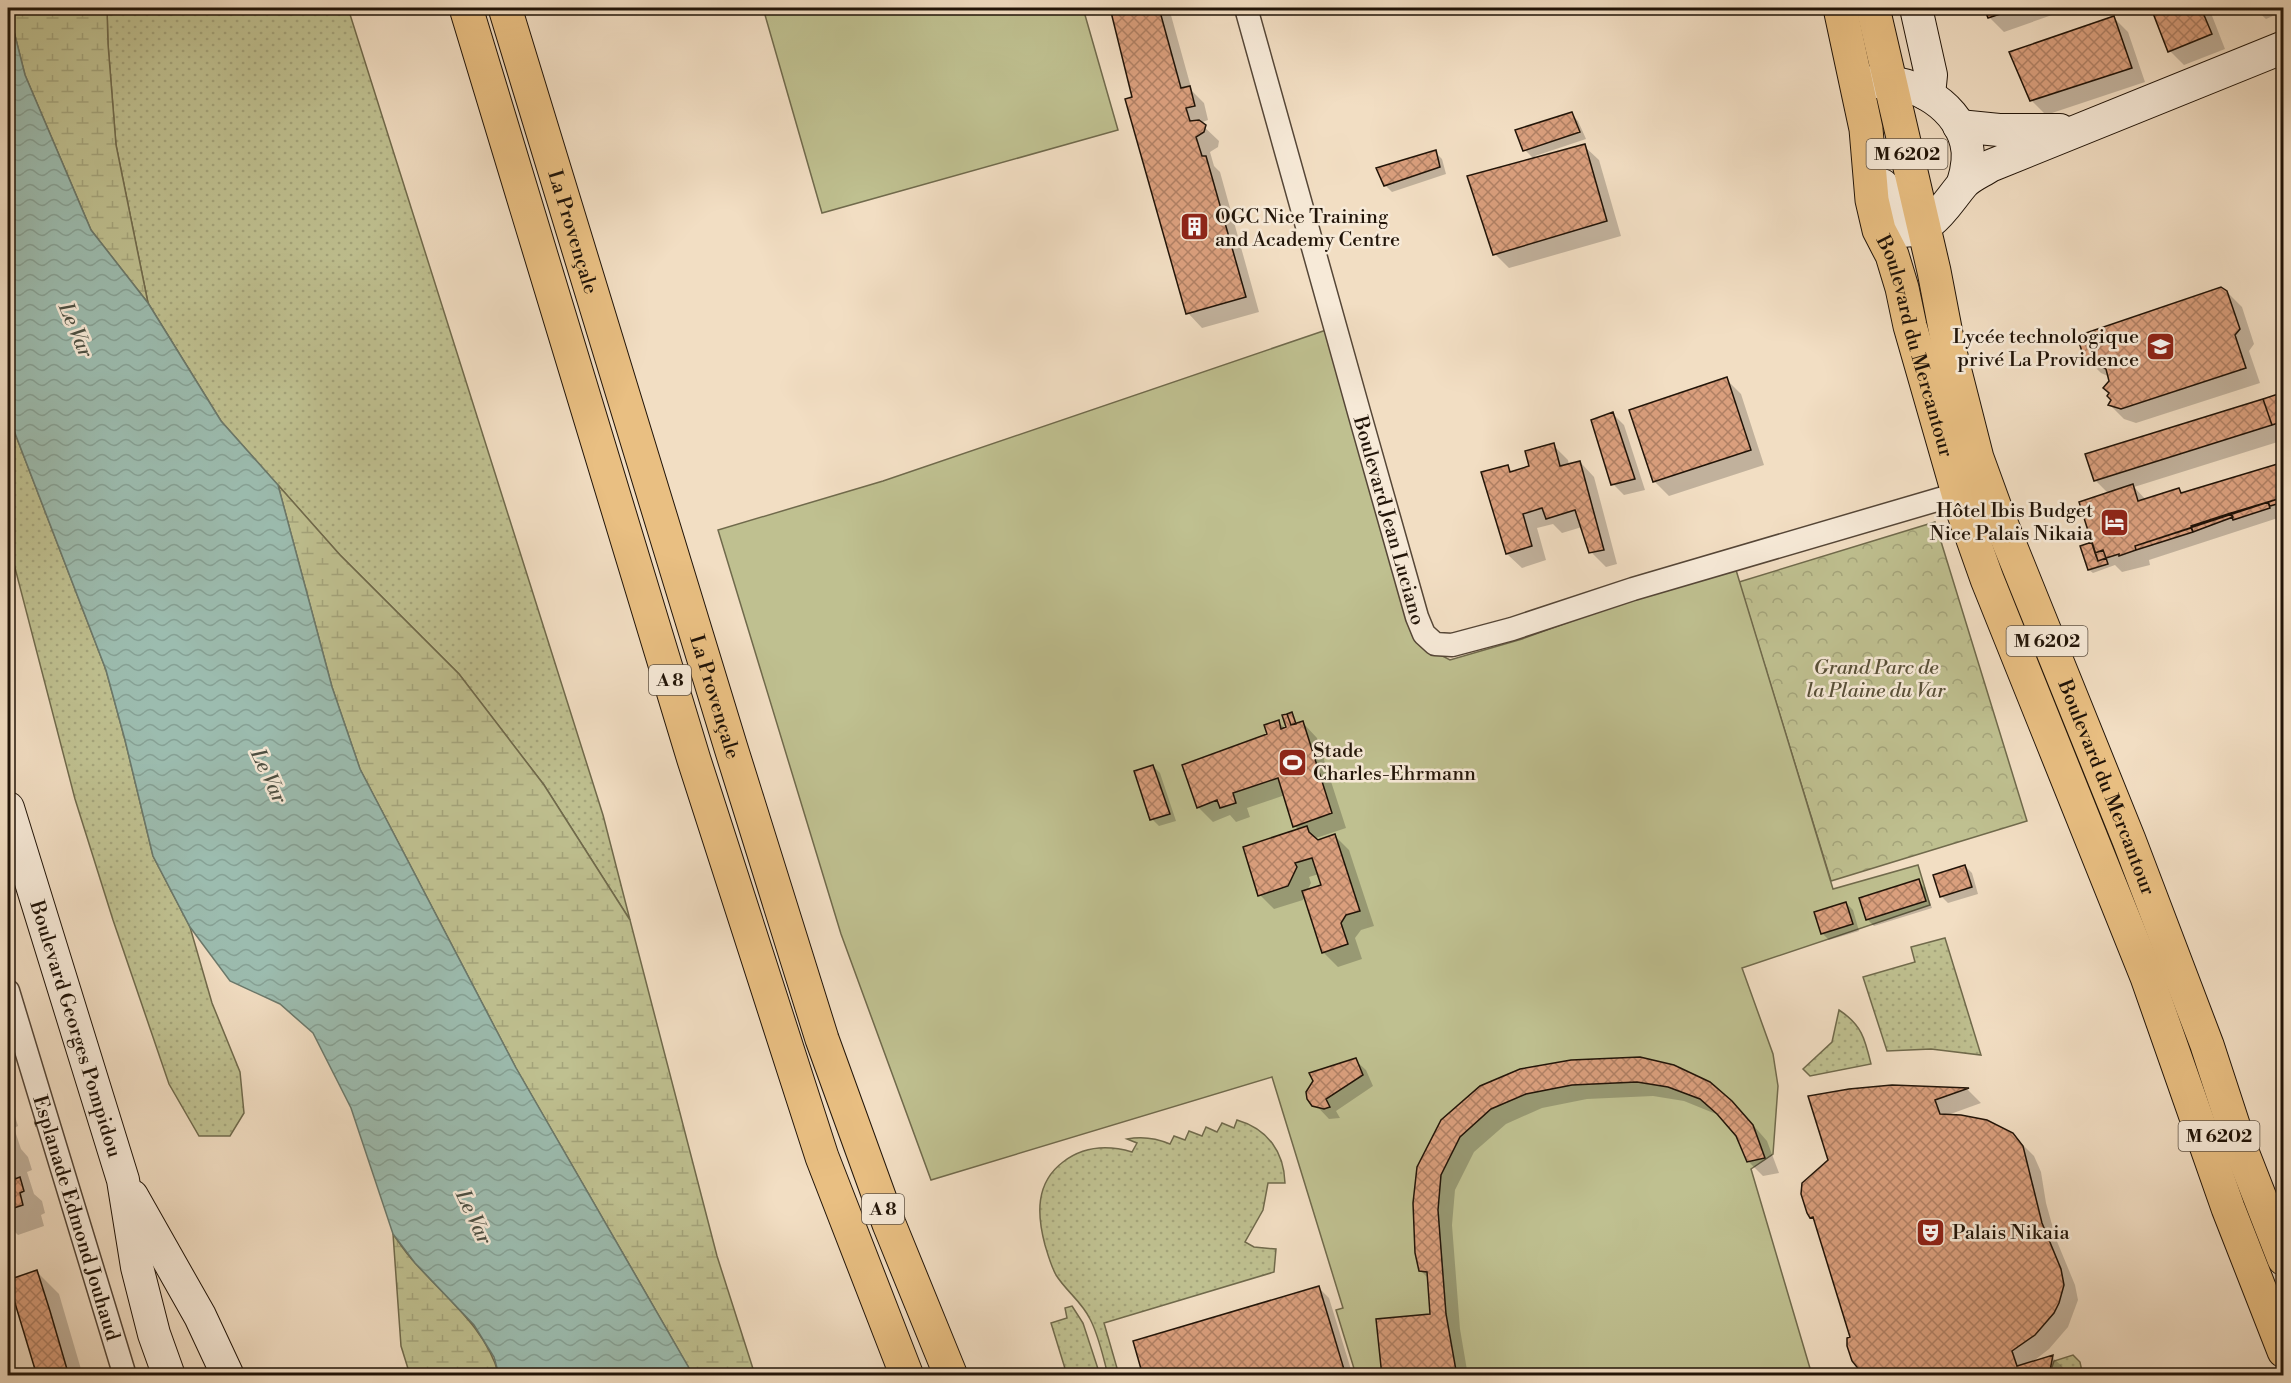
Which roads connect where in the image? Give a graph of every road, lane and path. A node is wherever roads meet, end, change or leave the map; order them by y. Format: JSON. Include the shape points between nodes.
{"nodes":[{"id":1,"x":466,"y":8,"type":"edge"},
{"id":2,"x":505,"y":8,"type":"edge"},
{"id":3,"x":1246,"y":8,"type":"edge"},
{"id":4,"x":1840,"y":8,"type":"edge"},
{"id":5,"x":1873,"y":8,"type":"edge"},
{"id":6,"x":1916,"y":8,"type":"edge"},
{"id":7,"x":2283,"y":47,"type":"edge"},
{"id":8,"x":1890,"y":82,"type":"junction"},
{"id":9,"x":1857,"y":86,"type":"junction"},
{"id":10,"x":1926,"y":94,"type":"junction"},
{"id":11,"x":1959,"y":126,"type":"junction"},
{"id":12,"x":1866,"y":129,"type":"junction"},
{"id":13,"x":2074,"y":130,"type":"junction"},
{"id":14,"x":1964,"y":183,"type":"junction"},
{"id":15,"x":1924,"y":226,"type":"junction"},
{"id":16,"x":1957,"y":494,"type":"junction"},
{"id":17,"x":8,"y":808,"type":"edge"},
{"id":18,"x":2147,"y":977,"type":"junction"},
{"id":19,"x":8,"y":991,"type":"edge"},
{"id":20,"x":2207,"y":1045,"type":"junction"},
{"id":21,"x":123,"y":1180,"type":"junction"},
{"id":22,"x":2283,"y":1215,"type":"edge"},
{"id":23,"x":2283,"y":1259,"type":"edge"},
{"id":24,"x":2283,"y":1297,"type":"edge"},
{"id":25,"x":2283,"y":1351,"type":"edge"},
{"id":26,"x":225,"y":1372,"type":"edge"},
{"id":27,"x":126,"y":1376,"type":"edge"},
{"id":28,"x":169,"y":1376,"type":"edge"},
{"id":29,"x":908,"y":1376,"type":"edge"},
{"id":30,"x":951,"y":1376,"type":"edge"}],
"edges":[{"from":1,"to":29,"type":"main road","name":"La Provençale","number":"A 8","via":[[694,760],[807,1112]]},
{"from":2,"to":30,"type":"main road","name":"La Provençale","number":"A 8","via":[[822,1039],[885,1214]]},
{"from":3,"to":16,"type":"street","name":"Boulevard Jean Luciano","via":[[1417,617],[1424,634],[1435,644],[1452,645],[1512,629],[1633,589]]},
{"from":4,"to":9,"type":"main road","name":"Boulevard du Mercantour","number":"M 6202"},
{"from":5,"to":8,"type":"main road","name":"Boulevard du Mercantour","number":"M 6202"},
{"from":6,"to":10,"type":"main road","via":[[1931,75]]},
{"from":7,"to":13,"type":"main road"},
{"from":8,"to":9,"type":"main road"},
{"from":8,"to":10,"type":"main road"},
{"from":8,"to":15,"type":"main road","name":"Boulevard du Mercantour","number":"M 6202"},
{"from":9,"to":12,"type":"main road","name":"Boulevard du Mercantour","number":"M 6202"},
{"from":10,"to":11,"type":"main road"},
{"from":11,"to":13,"type":"main road"},
{"from":11,"to":14,"type":"main road","via":[[1968,153]]},
{"from":12,"to":15,"type":"main road","via":[[1895,225],[1908,232]]},
{"from":12,"to":16,"type":"main road","name":"Boulevard du Mercantour","number":"M 6202","via":[[1872,200],[1879,230],[1902,288]]},
{"from":13,"to":14,"type":"main road","via":[[1990,166]]},
{"from":14,"to":15,"type":"main road","via":[[1942,212]]},
{"from":15,"to":20,"type":"main road","name":"Boulevard du Mercantour","number":"M 6202","via":[[1977,458]]},
{"from":16,"to":18,"type":"main road","name":"Boulevard du Mercantour","number":"M 6202","via":[[1991,590]]},
{"from":17,"to":21,"type":"main road","name":"Boulevard Georges Pompidou"},
{"from":18,"to":24,"type":"main road","name":"Boulevard du Mercantour","number":"M 6202","via":[[2222,1143]]},
{"from":18,"to":25,"type":"main road","name":"Boulevard du Mercantour","number":"M 6202","via":[[2228,1209]]},
{"from":19,"to":27,"type":"street","name":"Esplanade Edmond Jouhaud"},
{"from":20,"to":22,"type":"main road","name":"Boulevard du Mercantour","number":"M 6202","via":[[2256,1143]]},
{"from":20,"to":23,"type":"main road","name":"Boulevard du Mercantour","number":"M 6202"},
{"from":21,"to":26,"type":"main road","name":"Boulevard Georges Pompidou","via":[[200,1316]]},
{"from":21,"to":28,"type":"main road","name":"Boulevard Georges Pompidou","via":[[137,1267]]}]}
